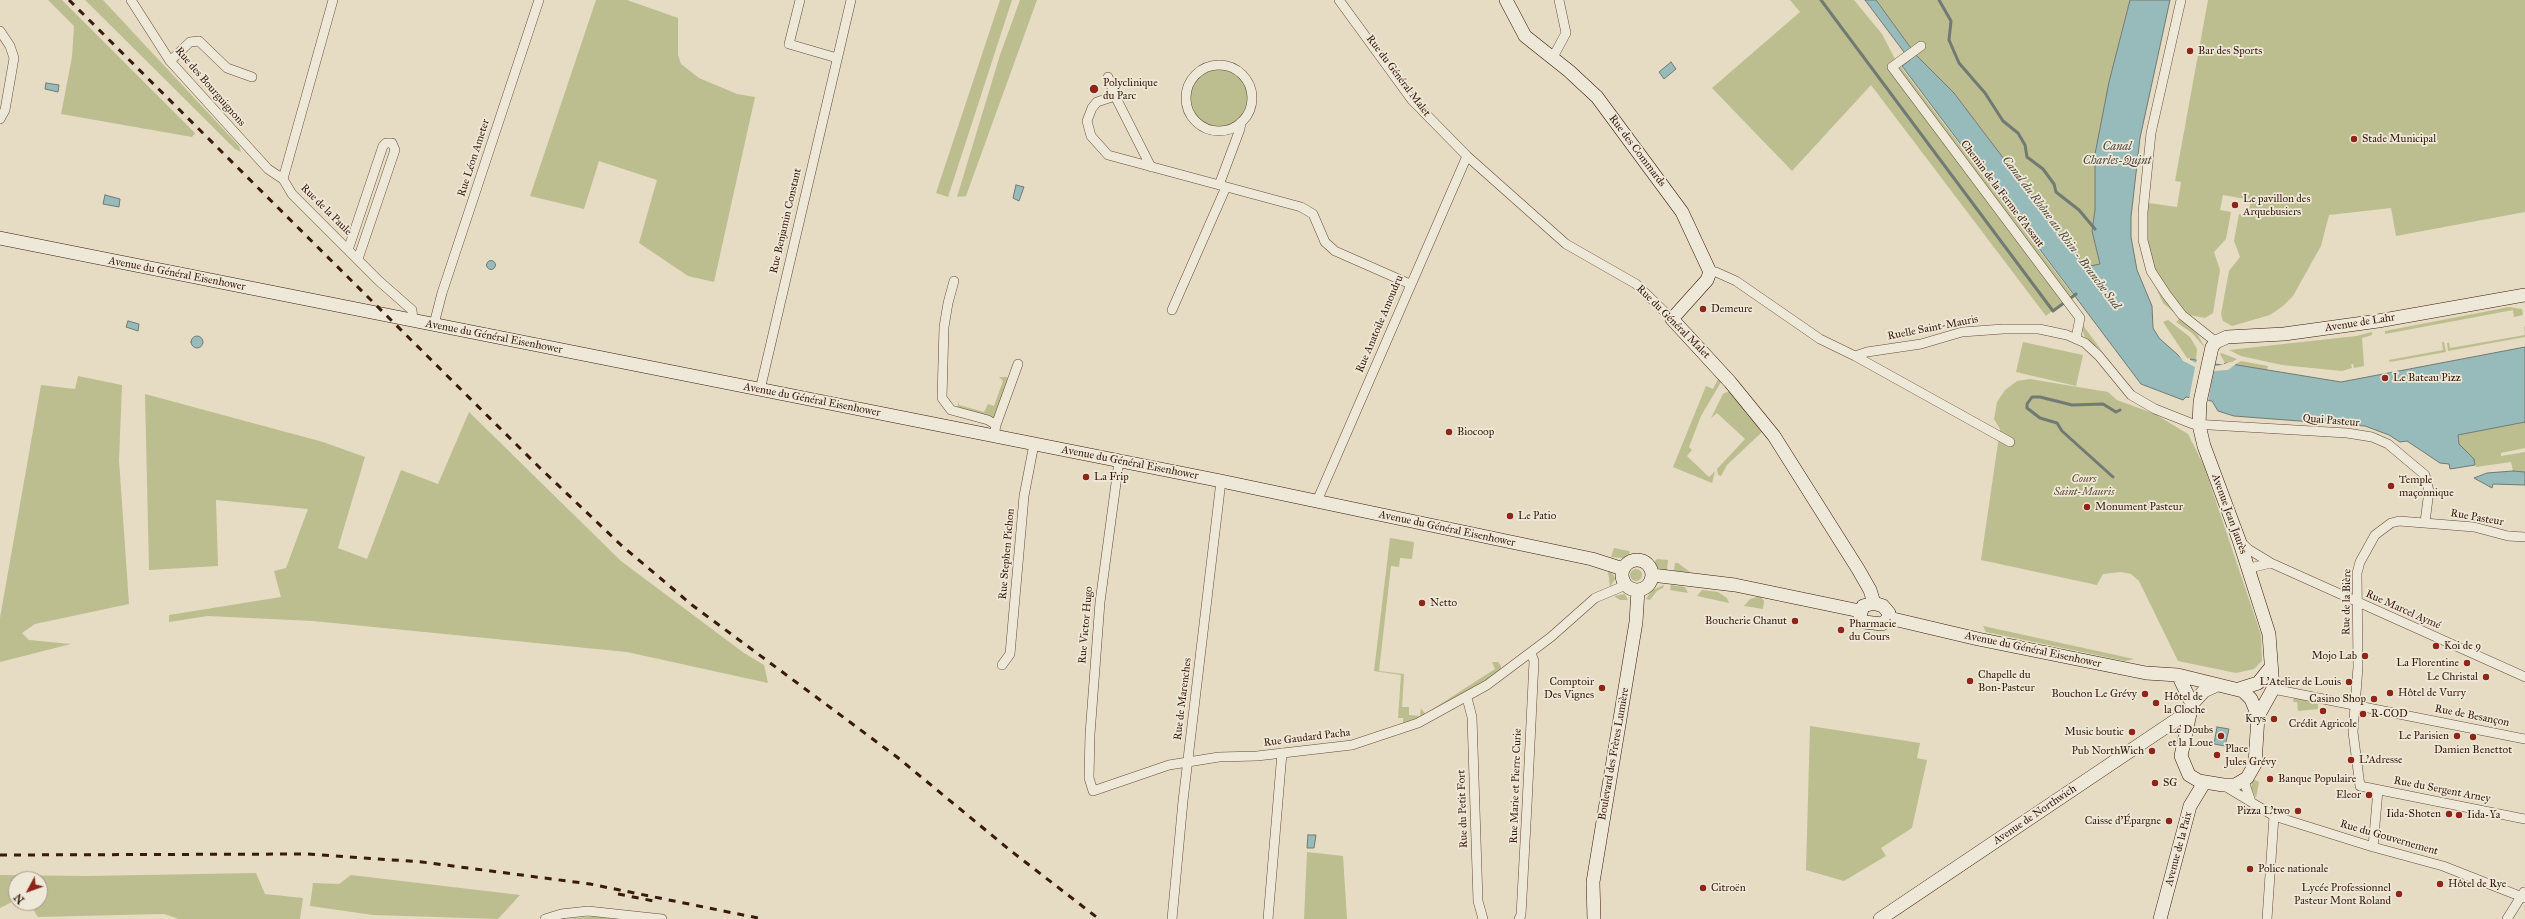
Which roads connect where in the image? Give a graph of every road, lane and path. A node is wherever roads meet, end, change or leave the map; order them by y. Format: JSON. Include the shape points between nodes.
{"nodes":[{"id":1,"x":131,"y":0,"type":"edge"},
{"id":2,"x":333,"y":0,"type":"edge"},
{"id":3,"x":539,"y":0,"type":"edge"},
{"id":4,"x":800,"y":0,"type":"edge"},
{"id":5,"x":851,"y":0,"type":"edge"},
{"id":6,"x":1339,"y":0,"type":"edge"},
{"id":7,"x":1506,"y":0,"type":"edge"},
{"id":8,"x":1559,"y":0,"type":"edge"},
{"id":9,"x":2181,"y":0,"type":"edge"},
{"id":10,"x":0,"y":31,"type":"edge"},
{"id":11,"x":1921,"y":46,"type":"dead end"},
{"id":12,"x":837,"y":58,"type":"junction"},
{"id":13,"x":1552,"y":59,"type":"junction"},
{"id":14,"x":170,"y":61,"type":"junction"},
{"id":15,"x":252,"y":77,"type":"dead end"},
{"id":16,"x":1108,"y":77,"type":"dead end"},
{"id":17,"x":1115,"y":96,"type":"junction"},
{"id":18,"x":0,"y":119,"type":"edge"},
{"id":19,"x":1241,"y":122,"type":"junction"},
{"id":20,"x":1467,"y":156,"type":"junction"},
{"id":21,"x":1151,"y":167,"type":"junction"},
{"id":22,"x":283,"y":179,"type":"junction"},
{"id":23,"x":1223,"y":186,"type":"junction"},
{"id":24,"x":0,"y":238,"type":"edge"},
{"id":25,"x":348,"y":250,"type":"junction"},
{"id":26,"x":358,"y":259,"type":"junction"},
{"id":27,"x":1710,"y":272,"type":"junction"},
{"id":28,"x":954,"y":281,"type":"dead end"},
{"id":29,"x":1410,"y":284,"type":"junction"},
{"id":30,"x":2525,"y":295,"type":"edge"},
{"id":31,"x":1172,"y":310,"type":"dead end"},
{"id":32,"x":1672,"y":318,"type":"junction"},
{"id":33,"x":413,"y":321,"type":"junction"},
{"id":34,"x":434,"y":324,"type":"junction"},
{"id":35,"x":2076,"y":338,"type":"junction"},
{"id":36,"x":2216,"y":342,"type":"junction"},
{"id":37,"x":1855,"y":356,"type":"junction"},
{"id":38,"x":1018,"y":364,"type":"dead end"},
{"id":39,"x":760,"y":390,"type":"junction"},
{"id":40,"x":2199,"y":425,"type":"junction"},
{"id":41,"x":995,"y":430,"type":"junction"},
{"id":42,"x":2010,"y":442,"type":"dead end"},
{"id":43,"x":1034,"y":444,"type":"junction"},
{"id":44,"x":1119,"y":461,"type":"junction"},
{"id":45,"x":1221,"y":481,"type":"junction"},
{"id":46,"x":1317,"y":502,"type":"junction"},
{"id":47,"x":2425,"y":522,"type":"junction"},
{"id":48,"x":2525,"y":537,"type":"edge"},
{"id":49,"x":2239,"y":540,"type":"junction"},
{"id":50,"x":2271,"y":563,"type":"junction"},
{"id":51,"x":1623,"y":569,"type":"junction"},
{"id":52,"x":2250,"y":571,"type":"junction"},
{"id":53,"x":1652,"y":575,"type":"junction"},
{"id":54,"x":1632,"y":587,"type":"junction"},
{"id":55,"x":2357,"y":602,"type":"junction"},
{"id":56,"x":1874,"y":603,"type":"junction"},
{"id":57,"x":1860,"y":611,"type":"junction"},
{"id":58,"x":1889,"y":618,"type":"junction"},
{"id":59,"x":1531,"y":653,"type":"junction"},
{"id":60,"x":1002,"y":665,"type":"dead end"},
{"id":61,"x":2271,"y":667,"type":"junction"},
{"id":62,"x":2178,"y":675,"type":"junction"},
{"id":63,"x":2525,"y":677,"type":"edge"},
{"id":64,"x":2217,"y":685,"type":"junction"},
{"id":65,"x":2239,"y":689,"type":"junction"},
{"id":66,"x":2273,"y":689,"type":"junction"},
{"id":67,"x":1467,"y":698,"type":"junction"},
{"id":68,"x":2355,"y":704,"type":"junction"},
{"id":69,"x":2191,"y":707,"type":"junction"},
{"id":70,"x":2258,"y":716,"type":"junction"},
{"id":71,"x":2525,"y":739,"type":"edge"},
{"id":72,"x":1282,"y":753,"type":"junction"},
{"id":73,"x":1188,"y":762,"type":"junction"},
{"id":74,"x":2244,"y":781,"type":"junction"},
{"id":75,"x":2204,"y":783,"type":"junction"},
{"id":76,"x":2223,"y":786,"type":"junction"},
{"id":77,"x":2378,"y":790,"type":"junction"},
{"id":78,"x":1093,"y":791,"type":"joint"},
{"id":79,"x":2251,"y":802,"type":"junction"},
{"id":80,"x":2274,"y":816,"type":"junction"},
{"id":81,"x":2525,"y":819,"type":"edge"},
{"id":82,"x":2372,"y":847,"type":"junction"},
{"id":83,"x":2524,"y":895,"type":"edge"},
{"id":84,"x":545,"y":919,"type":"edge"},
{"id":85,"x":662,"y":919,"type":"edge"},
{"id":86,"x":1172,"y":919,"type":"edge"},
{"id":87,"x":1268,"y":919,"type":"edge"},
{"id":88,"x":1483,"y":919,"type":"edge"},
{"id":89,"x":1519,"y":919,"type":"edge"},
{"id":90,"x":1594,"y":919,"type":"edge"},
{"id":91,"x":1880,"y":919,"type":"edge"},
{"id":92,"x":2160,"y":919,"type":"edge"},
{"id":93,"x":2267,"y":919,"type":"edge"},
{"id":94,"x":2507,"y":919,"type":"edge"}],
"edges":[{"from":1,"to":14,"type":"street","name":"Rue des Bourguignons"},
{"from":2,"to":22,"type":"street"},
{"from":3,"to":34,"type":"street","name":"Rue Léon Ameter"},
{"from":4,"to":12,"type":"street","via":[[788,44]]},
{"from":5,"to":12,"type":"street","name":"Rue Benjamin Constant"},
{"from":6,"to":20,"type":"street","name":"Rue du Général Malet","via":[[1412,100]]},
{"from":7,"to":13,"type":"main road","name":"Rue des Commards","via":[[1525,36]]},
{"from":8,"to":13,"type":"street","via":[[1566,34]]},
{"from":9,"to":36,"type":"street","via":[[2151,133],[2142,212],[2144,240],[2151,271],[2166,294],[2182,314]]},
{"from":10,"to":18,"type":"street","via":[[14,58],[5,110]]},
{"from":11,"to":35,"type":"street","name":"Chemin de la Ferme d'Assaut","via":[[1895,65],[2080,318]]},
{"from":12,"to":39,"type":"street","name":"Rue Benjamin Constant"},
{"from":13,"to":27,"type":"main road","name":"Rue des Commards","via":[[1569,71],[1597,98],[1671,196],[1702,252]]},
{"from":14,"to":15,"type":"street","via":[[190,42],[199,41],[227,68]]},
{"from":14,"to":22,"type":"street","name":"Rue des Bourguignons","via":[[268,169]]},
{"from":16,"to":17,"type":"street"},
{"from":17,"to":21,"type":"street"},
{"from":17,"to":21,"type":"street","via":[[1101,100],[1092,108],[1088,121],[1091,136],[1108,155]]},
{"from":19,"to":19,"type":"street","via":[[1249,108],[1251,93],[1241,74],[1222,65],[1202,70],[1193,77],[1188,86],[1187,108],[1200,125],[1210,129],[1226,129]]},
{"from":19,"to":23,"type":"street"},
{"from":20,"to":29,"type":"street","name":"Rue Anatoile Amoudru"},
{"from":20,"to":32,"type":"street","name":"Rue du Général Malet","via":[[1566,244],[1636,284]]},
{"from":21,"to":23,"type":"street"},
{"from":22,"to":25,"type":"street","name":"Rue de la Paule","via":[[287,189]]},
{"from":23,"to":29,"type":"street","via":[[1309,211],[1316,218],[1321,236],[1330,247]]},
{"from":23,"to":31,"type":"street"},
{"from":24,"to":33,"type":"main road","name":"Avenue du Général Eisenhower"},
{"from":25,"to":26,"type":"street","name":"Rue de la Paule"},
{"from":25,"to":26,"type":"street","via":[[383,146],[392,142],[395,150]]},
{"from":26,"to":33,"type":"street","name":"Rue de la Paule","via":[[412,310]]},
{"from":27,"to":32,"type":"main road","via":[[1707,280]]},
{"from":27,"to":37,"type":"street","via":[[1736,281],[1820,339]]},
{"from":28,"to":41,"type":"street","via":[[944,327],[942,398],[951,410],[988,420]]},
{"from":29,"to":46,"type":"street","name":"Rue Anatoile Amoudru"},
{"from":30,"to":36,"type":"main road","name":"Avenue de Lahr","via":[[2378,321],[2284,334],[2227,337]]},
{"from":32,"to":56,"type":"main road","name":"Rue du Général Malet","via":[[1774,436],[1858,569]]},
{"from":33,"to":34,"type":"main road","name":"Avenue du Général Eisenhower"},
{"from":34,"to":39,"type":"main road","name":"Avenue du Général Eisenhower"},
{"from":35,"to":37,"type":"street","name":"Ruelle Saint-Mauris","via":[[2039,329],[1996,329],[1962,332],[1921,344]]},
{"from":35,"to":40,"type":"street","name":"Ruelle Saint-Mauris","via":[[2099,356],[2131,395],[2155,409]]},
{"from":36,"to":40,"type":"main road","name":"Avenue Jean Jaurès","via":[[2208,361],[2200,402]]},
{"from":37,"to":42,"type":"street"},
{"from":38,"to":41,"type":"street"},
{"from":39,"to":41,"type":"main road","name":"Avenue du Général Eisenhower"},
{"from":40,"to":47,"type":"street","name":"Quai Pasteur","via":[[2347,433],[2372,437],[2388,444],[2425,475],[2429,491]]},
{"from":40,"to":49,"type":"main road","name":"Avenue Jean Jaurès","via":[[2204,446]]},
{"from":41,"to":43,"type":"main road","name":"Avenue du Général Eisenhower"},
{"from":43,"to":44,"type":"main road","name":"Avenue du Général Eisenhower"},
{"from":43,"to":60,"type":"street","name":"Rue Stephen Pichon","via":[[1024,496],[1010,654]]},
{"from":44,"to":45,"type":"main road","name":"Avenue du Général Eisenhower"},
{"from":44,"to":78,"type":"street","name":"Rue Victor Hugo","via":[[1099,609],[1090,734],[1090,778]]},
{"from":45,"to":46,"type":"main road","name":"Avenue du Général Eisenhower"},
{"from":45,"to":73,"type":"street","name":"Rue de Marenches"},
{"from":46,"to":51,"type":"main road","name":"Avenue du Général Eisenhower","via":[[1592,559]]},
{"from":47,"to":48,"type":"street","name":"Rue Pasteur","via":[[2474,527],[2508,536]]},
{"from":47,"to":55,"type":"street","name":"Rue de la Bière","via":[[2395,521],[2375,535],[2357,573]]},
{"from":49,"to":50,"type":"street","name":"Rue Marcel Aymé","via":[[2248,549]]},
{"from":49,"to":52,"type":"main road","name":"Avenue Jean Jaurès"},
{"from":50,"to":52,"type":"street","via":[[2258,565]]},
{"from":50,"to":55,"type":"street","name":"Rue Marcel Aymé"},
{"from":51,"to":53,"type":"main road","via":[[1630,561],[1640,560],[1649,566]]},
{"from":51,"to":54,"type":"main road","via":[[1622,577]]},
{"from":52,"to":61,"type":"main road","name":"Avenue Jean Jaurès","via":[[2269,634]]},
{"from":53,"to":54,"type":"main road","via":[[1646,587]]},
{"from":53,"to":57,"type":"main road","via":[[1735,585]]},
{"from":54,"to":59,"type":"street","name":"Rue Gaudard Pacha","via":[[1595,598]]},
{"from":54,"to":90,"type":"main road","name":"Boulevard des Frères Lumière","via":[[1636,622],[1593,882]]},
{"from":55,"to":63,"type":"street","name":"Rue Marcel Aymé"},
{"from":55,"to":68,"type":"street","name":"Rue de la Bière","via":[[2358,667]]},
{"from":56,"to":57,"type":"main road","via":[[1863,606]]},
{"from":56,"to":58,"type":"main road","via":[[1887,608]]},
{"from":57,"to":58,"type":"main road","name":"Avenue du Général Eisenhower","via":[[1864,622],[1882,624]]},
{"from":58,"to":62,"type":"main road","name":"Avenue du Général Eisenhower","via":[[2146,673]]},
{"from":59,"to":67,"type":"street","name":"Rue Gaudard Pacha"},
{"from":59,"to":89,"type":"street","name":"Rue Marie et Pierre Curie","via":[[1534,661],[1528,805]]},
{"from":61,"to":65,"type":"main road","via":[[2258,683]]},
{"from":61,"to":66,"type":"main road","name":"Avenue Jean Jaurès"},
{"from":62,"to":64,"type":"main road","name":"Avenue du Général Eisenhower"},
{"from":62,"to":69,"type":"main road"},
{"from":64,"to":65,"type":"main road"},
{"from":64,"to":69,"type":"main road","via":[[2204,691]]},
{"from":65,"to":70,"type":"main road","via":[[2252,699]]},
{"from":66,"to":68,"type":"street","name":"Rue de Besançon"},
{"from":66,"to":70,"type":"main road"},
{"from":67,"to":72,"type":"street","name":"Rue Gaudard Pacha","via":[[1418,723],[1352,745]]},
{"from":67,"to":88,"type":"street","name":"Rue du Petit Fort","via":[[1472,717],[1478,901]]},
{"from":68,"to":71,"type":"street","name":"Rue de Besançon"},
{"from":68,"to":77,"type":"street","name":"Rue de la Bière","via":[[2353,744],[2360,786]]},
{"from":69,"to":75,"type":"main road","via":[[2181,756],[2189,774]]},
{"from":69,"to":91,"type":"main road","name":"Avenue de Northwich"},
{"from":70,"to":74,"type":"main road","via":[[2255,764]]},
{"from":72,"to":73,"type":"street","name":"Rue Gaudard Pacha","via":[[1219,756]]},
{"from":72,"to":87,"type":"street"},
{"from":73,"to":78,"type":"street","name":"Rue Gaudard Pacha","via":[[1150,770]]},
{"from":73,"to":86,"type":"street","name":"Rue de Marenches"},
{"from":74,"to":76,"type":"main road"},
{"from":74,"to":79,"type":"street"},
{"from":75,"to":76,"type":"main road"},
{"from":75,"to":92,"type":"main road","name":"Avenue de la Paix","via":[[2190,806]]},
{"from":76,"to":79,"type":"street","name":"Rue du Gouvernement"},
{"from":77,"to":81,"type":"street","name":"Rue du Sergent Arney"},
{"from":77,"to":82,"type":"street"},
{"from":79,"to":80,"type":"street","name":"Rue du Gouvernement"},
{"from":80,"to":82,"type":"street","name":"Rue du Gouvernement"},
{"from":80,"to":93,"type":"street"},
{"from":82,"to":83,"type":"street","name":"Rue du Gouvernement","via":[[2442,866]]},
{"from":83,"to":94,"type":"street"},
{"from":84,"to":85,"type":"street","via":[[588,911]]}]}
